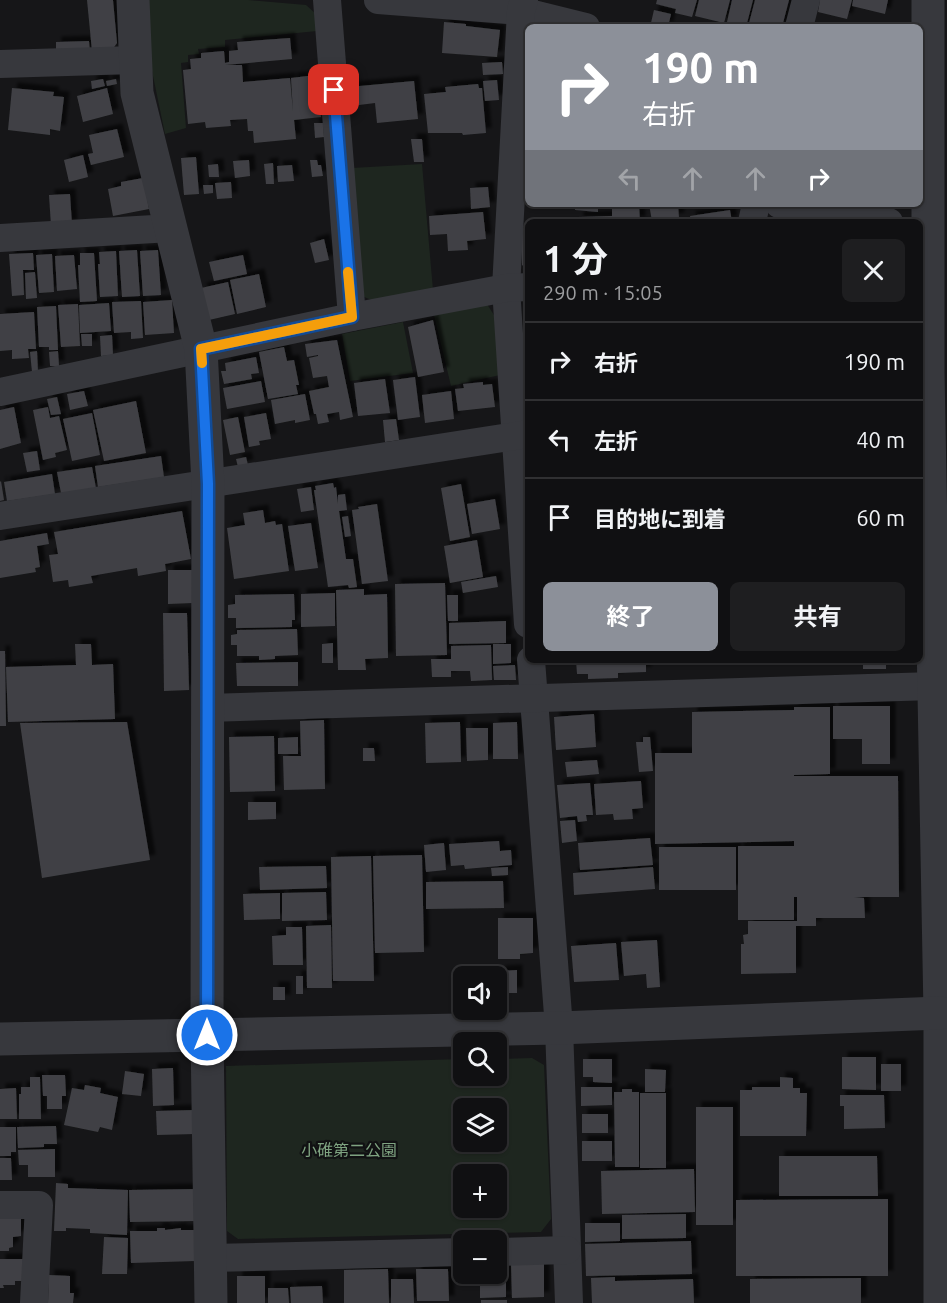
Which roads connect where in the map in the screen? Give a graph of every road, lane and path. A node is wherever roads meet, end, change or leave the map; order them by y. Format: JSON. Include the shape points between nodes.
{"nodes":[{"id":1,"x":133,"y":0,"type":"edge"},
{"id":2,"x":327,"y":0,"type":"edge"},
{"id":3,"x":378,"y":0,"type":"edge"},
{"id":4,"x":806,"y":0,"type":"edge"},
{"id":5,"x":928,"y":0,"type":"edge"},
{"id":6,"x":522,"y":6,"type":"edge"},
{"id":7,"x":577,"y":24,"type":"edge"},
{"id":8,"x":800,"y":24,"type":"edge"},
{"id":9,"x":135,"y":60,"type":"junction"},
{"id":10,"x":0,"y":64,"type":"edge"},
{"id":11,"x":924,"y":73,"type":"edge"},
{"id":12,"x":797,"y":207,"type":"edge"},
{"id":13,"x":870,"y":219,"type":"edge"},
{"id":14,"x":171,"y":228,"type":"junction"},
{"id":15,"x":924,"y":228,"type":"edge"},
{"id":16,"x":0,"y":238,"type":"edge"},
{"id":17,"x":517,"y":288,"type":"edge"},
{"id":18,"x":352,"y":317,"type":"junction"},
{"id":19,"x":201,"y":349,"type":"junction"},
{"id":20,"x":931,"y":372,"type":"edge"},
{"id":21,"x":0,"y":392,"type":"edge"},
{"id":22,"x":521,"y":435,"type":"edge"},
{"id":23,"x":208,"y":484,"type":"junction"},
{"id":24,"x":0,"y":516,"type":"edge"},
{"id":25,"x":525,"y":543,"type":"edge"},
{"id":26,"x":531,"y":663,"type":"edge"},
{"id":27,"x":934,"y":686,"type":"junction"},
{"id":28,"x":533,"y":698,"type":"junction"},
{"id":29,"x":208,"y":708,"type":"junction"},
{"id":30,"x":940,"y":1012,"type":"junction"},
{"id":31,"x":559,"y":1028,"type":"junction"},
{"id":32,"x":207,"y":1035,"type":"junction"},
{"id":33,"x":0,"y":1039,"type":"edge"},
{"id":34,"x":0,"y":1205,"type":"edge"},
{"id":35,"x":567,"y":1250,"type":"junction"},
{"id":36,"x":453,"y":1252,"type":"edge"},
{"id":37,"x":507,"y":1252,"type":"edge"},
{"id":38,"x":211,"y":1258,"type":"junction"},
{"id":39,"x":34,"y":1303,"type":"edge"},
{"id":40,"x":211,"y":1303,"type":"edge"},
{"id":41,"x":569,"y":1303,"type":"edge"},
{"id":42,"x":940,"y":1303,"type":"edge"}],
"edges":[{"from":1,"to":9,"type":"street"},
{"from":2,"to":18,"type":"street"},
{"from":3,"to":6,"type":"street"},
{"from":4,"to":8,"type":"street"},
{"from":5,"to":11,"type":"street"},
{"from":6,"to":7,"type":"street"},
{"from":6,"to":17,"type":"street"},
{"from":9,"to":10,"type":"street"},
{"from":9,"to":14,"type":"street","via":[[137,93]]},
{"from":11,"to":15,"type":"street"},
{"from":12,"to":13,"type":"street"},
{"from":14,"to":16,"type":"street"},
{"from":14,"to":19,"type":"street"},
{"from":15,"to":20,"type":"street"},
{"from":17,"to":18,"type":"street"},
{"from":17,"to":22,"type":"street"},
{"from":18,"to":19,"type":"street"},
{"from":19,"to":21,"type":"street"},
{"from":19,"to":23,"type":"street"},
{"from":20,"to":27,"type":"street"},
{"from":22,"to":23,"type":"street"},
{"from":22,"to":25,"type":"street"},
{"from":23,"to":24,"type":"street"},
{"from":23,"to":29,"type":"street"},
{"from":26,"to":28,"type":"street"},
{"from":27,"to":28,"type":"street"},
{"from":27,"to":30,"type":"street"},
{"from":28,"to":29,"type":"street"},
{"from":28,"to":31,"type":"street"},
{"from":29,"to":32,"type":"street"},
{"from":30,"to":31,"type":"street"},
{"from":30,"to":42,"type":"street"},
{"from":31,"to":32,"type":"street"},
{"from":31,"to":35,"type":"street"},
{"from":32,"to":33,"type":"street"},
{"from":32,"to":38,"type":"street"},
{"from":34,"to":39,"type":"street","via":[[39,1204]]},
{"from":35,"to":37,"type":"street"},
{"from":35,"to":41,"type":"street"},
{"from":36,"to":38,"type":"street"},
{"from":38,"to":40,"type":"street"}]}
